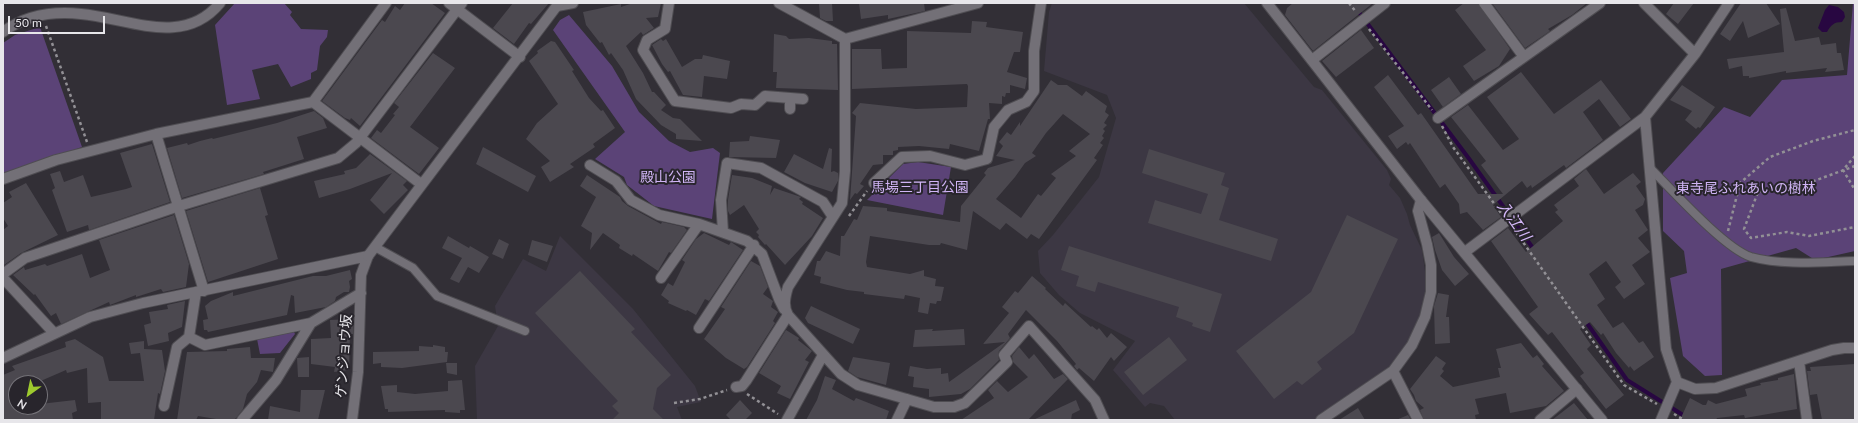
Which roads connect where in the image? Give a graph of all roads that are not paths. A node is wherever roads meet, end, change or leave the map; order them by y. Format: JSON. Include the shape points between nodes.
{"nodes":[{"id":1,"x":220,"y":3,"type":"edge"},
{"id":2,"x":386,"y":3,"type":"edge"},
{"id":3,"x":574,"y":3,"type":"edge"},
{"id":4,"x":669,"y":3,"type":"edge"},
{"id":5,"x":779,"y":3,"type":"edge"},
{"id":6,"x":978,"y":3,"type":"edge"},
{"id":7,"x":1041,"y":3,"type":"edge"},
{"id":8,"x":1267,"y":3,"type":"edge"},
{"id":9,"x":1385,"y":3,"type":"edge"},
{"id":10,"x":1484,"y":3,"type":"edge"},
{"id":11,"x":1600,"y":3,"type":"edge"},
{"id":12,"x":1644,"y":3,"type":"edge"},
{"id":13,"x":1729,"y":3,"type":"edge"},
{"id":14,"x":456,"y":5,"type":"edge"},
{"id":15,"x":558,"y":5,"type":"edge"},
{"id":16,"x":3,"y":32,"type":"edge"},
{"id":17,"x":845,"y":39,"type":"junction"},
{"id":18,"x":1695,"y":54,"type":"junction"},
{"id":19,"x":520,"y":57,"type":"junction"},
{"id":20,"x":1524,"y":57,"type":"junction"},
{"id":21,"x":1312,"y":60,"type":"junction"},
{"id":22,"x":790,"y":98,"type":"junction"},
{"id":23,"x":803,"y":99,"type":"dead end"},
{"id":24,"x":312,"y":102,"type":"junction"},
{"id":25,"x":790,"y":109,"type":"dead end"},
{"id":26,"x":1438,"y":118,"type":"dead end"},
{"id":27,"x":1645,"y":118,"type":"junction"},
{"id":28,"x":156,"y":134,"type":"junction"},
{"id":29,"x":360,"y":138,"type":"junction"},
{"id":30,"x":590,"y":165,"type":"dead end"},
{"id":31,"x":1650,"y":168,"type":"junction"},
{"id":32,"x":3,"y":179,"type":"edge"},
{"id":33,"x":874,"y":183,"type":"road end"},
{"id":34,"x":421,"y":184,"type":"junction"},
{"id":35,"x":1421,"y":200,"type":"junction"},
{"id":36,"x":179,"y":206,"type":"junction"},
{"id":37,"x":833,"y":217,"type":"junction"},
{"id":38,"x":699,"y":224,"type":"junction"},
{"id":39,"x":723,"y":232,"type":"junction"},
{"id":40,"x":754,"y":246,"type":"junction"},
{"id":41,"x":375,"y":247,"type":"junction"},
{"id":42,"x":1465,"y":252,"type":"junction"},
{"id":43,"x":368,"y":256,"type":"junction"},
{"id":44,"x":1855,"y":262,"type":"edge"},
{"id":45,"x":3,"y":274,"type":"edge"},
{"id":46,"x":3,"y":278,"type":"edge"},
{"id":47,"x":662,"y":278,"type":"dead end"},
{"id":48,"x":200,"y":292,"type":"junction"},
{"id":49,"x":361,"y":293,"type":"junction"},
{"id":50,"x":787,"y":313,"type":"junction"},
{"id":51,"x":311,"y":323,"type":"junction"},
{"id":52,"x":699,"y":328,"type":"dead end"},
{"id":53,"x":525,"y":331,"type":"dead end"},
{"id":54,"x":54,"y":333,"type":"junction"},
{"id":55,"x":189,"y":337,"type":"junction"},
{"id":56,"x":1855,"y":348,"type":"edge"},
{"id":57,"x":822,"y":355,"type":"junction"},
{"id":58,"x":3,"y":358,"type":"edge"},
{"id":59,"x":1799,"y":361,"type":"junction"},
{"id":60,"x":1393,"y":371,"type":"junction"},
{"id":61,"x":1677,"y":382,"type":"junction"},
{"id":62,"x":736,"y":387,"type":"road end"},
{"id":63,"x":1577,"y":389,"type":"junction"},
{"id":64,"x":907,"y":399,"type":"junction"},
{"id":65,"x":164,"y":406,"type":"dead end"},
{"id":66,"x":242,"y":420,"type":"edge"},
{"id":67,"x":352,"y":420,"type":"edge"},
{"id":68,"x":787,"y":420,"type":"edge"},
{"id":69,"x":897,"y":420,"type":"edge"},
{"id":70,"x":1104,"y":420,"type":"edge"},
{"id":71,"x":1321,"y":420,"type":"edge"},
{"id":72,"x":1418,"y":420,"type":"edge"},
{"id":73,"x":1540,"y":420,"type":"edge"},
{"id":74,"x":1602,"y":420,"type":"edge"},
{"id":75,"x":1661,"y":420,"type":"edge"},
{"id":76,"x":1807,"y":420,"type":"edge"}],
"edges":[{"from":1,"to":16,"type":"street","via":[[199,20],[168,28],[143,26],[82,14],[42,14],[24,19]]},
{"from":2,"to":24,"type":"street"},
{"from":3,"to":15,"type":"street"},
{"from":4,"to":22,"type":"street","via":[[665,29],[647,40],[643,50],[675,101],[731,108],[741,104],[755,105],[765,96]]},
{"from":5,"to":17,"type":"street"},
{"from":6,"to":17,"type":"street"},
{"from":7,"to":33,"type":"street","via":[[1034,51],[1034,91],[1026,102],[1008,110],[994,127],[987,159],[965,165],[930,156],[902,157]]},
{"from":8,"to":21,"type":"street"},
{"from":9,"to":21,"type":"street"},
{"from":10,"to":20,"type":"street"},
{"from":11,"to":20,"type":"street"},
{"from":12,"to":18,"type":"street"},
{"from":13,"to":18,"type":"street"},
{"from":14,"to":19,"type":"street"},
{"from":14,"to":29,"type":"street"},
{"from":15,"to":19,"type":"street","name":"ゲンジョウ坂"},
{"from":17,"to":37,"type":"street","via":[[845,171],[842,203]]},
{"from":18,"to":27,"type":"street"},
{"from":19,"to":34,"type":"street","name":"ゲンジョウ坂"},
{"from":20,"to":26,"type":"street"},
{"from":21,"to":35,"type":"street"},
{"from":22,"to":23,"type":"street"},
{"from":22,"to":25,"type":"street"},
{"from":24,"to":28,"type":"street"},
{"from":24,"to":29,"type":"street"},
{"from":27,"to":31,"type":"street"},
{"from":27,"to":42,"type":"street"},
{"from":28,"to":32,"type":"street","via":[[56,160]]},
{"from":28,"to":36,"type":"street"},
{"from":29,"to":34,"type":"street"},
{"from":29,"to":36,"type":"street","via":[[338,158]]},
{"from":30,"to":38,"type":"street","via":[[616,181],[631,200],[659,215]]},
{"from":31,"to":44,"type":"lane","via":[[1726,243],[1750,256],[1784,262]]},
{"from":31,"to":61,"type":"street","via":[[1666,349]]},
{"from":34,"to":41,"type":"street","name":"ゲンジョウ坂"},
{"from":35,"to":42,"type":"street"},
{"from":35,"to":60,"type":"street","via":[[1418,211],[1428,244],[1431,292],[1425,317],[1412,345]]},
{"from":36,"to":45,"type":"street","via":[[25,258]]},
{"from":36,"to":48,"type":"street"},
{"from":37,"to":39,"type":"street","via":[[823,202],[761,168],[728,163],[721,200]]},
{"from":37,"to":50,"type":"street","via":[[788,287],[784,300]]},
{"from":38,"to":39,"type":"street"},
{"from":38,"to":47,"type":"street"},
{"from":39,"to":40,"type":"street"},
{"from":40,"to":50,"type":"street","via":[[762,254]]},
{"from":40,"to":52,"type":"street"},
{"from":41,"to":43,"type":"street","name":"ゲンジョウ坂"},
{"from":41,"to":53,"type":"lane","via":[[413,268],[437,296]]},
{"from":42,"to":63,"type":"street"},
{"from":43,"to":48,"type":"street"},
{"from":43,"to":49,"type":"street","name":"ゲンジョウ坂","via":[[361,276]]},
{"from":46,"to":54,"type":"street"},
{"from":48,"to":54,"type":"street","via":[[90,317]]},
{"from":48,"to":55,"type":"street"},
{"from":49,"to":51,"type":"street"},
{"from":49,"to":67,"type":"street","name":"ゲンジョウ坂","via":[[358,372]]},
{"from":50,"to":57,"type":"street"},
{"from":50,"to":62,"type":"street","via":[[746,381],[742,386]]},
{"from":51,"to":55,"type":"street","via":[[205,345]]},
{"from":51,"to":66,"type":"street","via":[[276,380]]},
{"from":54,"to":58,"type":"street"},
{"from":55,"to":65,"type":"street","via":[[177,347]]},
{"from":56,"to":59,"type":"street","via":[[1844,348]]},
{"from":57,"to":64,"type":"street","via":[[841,374],[858,385]]},
{"from":57,"to":68,"type":"street"},
{"from":59,"to":61,"type":"street","via":[[1716,388],[1696,389]]},
{"from":59,"to":76,"type":"street"},
{"from":60,"to":71,"type":"street"},
{"from":60,"to":72,"type":"street"},
{"from":61,"to":75,"type":"street"},
{"from":63,"to":73,"type":"street"},
{"from":63,"to":74,"type":"street"},
{"from":64,"to":69,"type":"street"},
{"from":64,"to":70,"type":"street","via":[[934,407],[954,407],[965,403],[1007,362],[1004,355],[1029,326],[1095,400]]}]}
